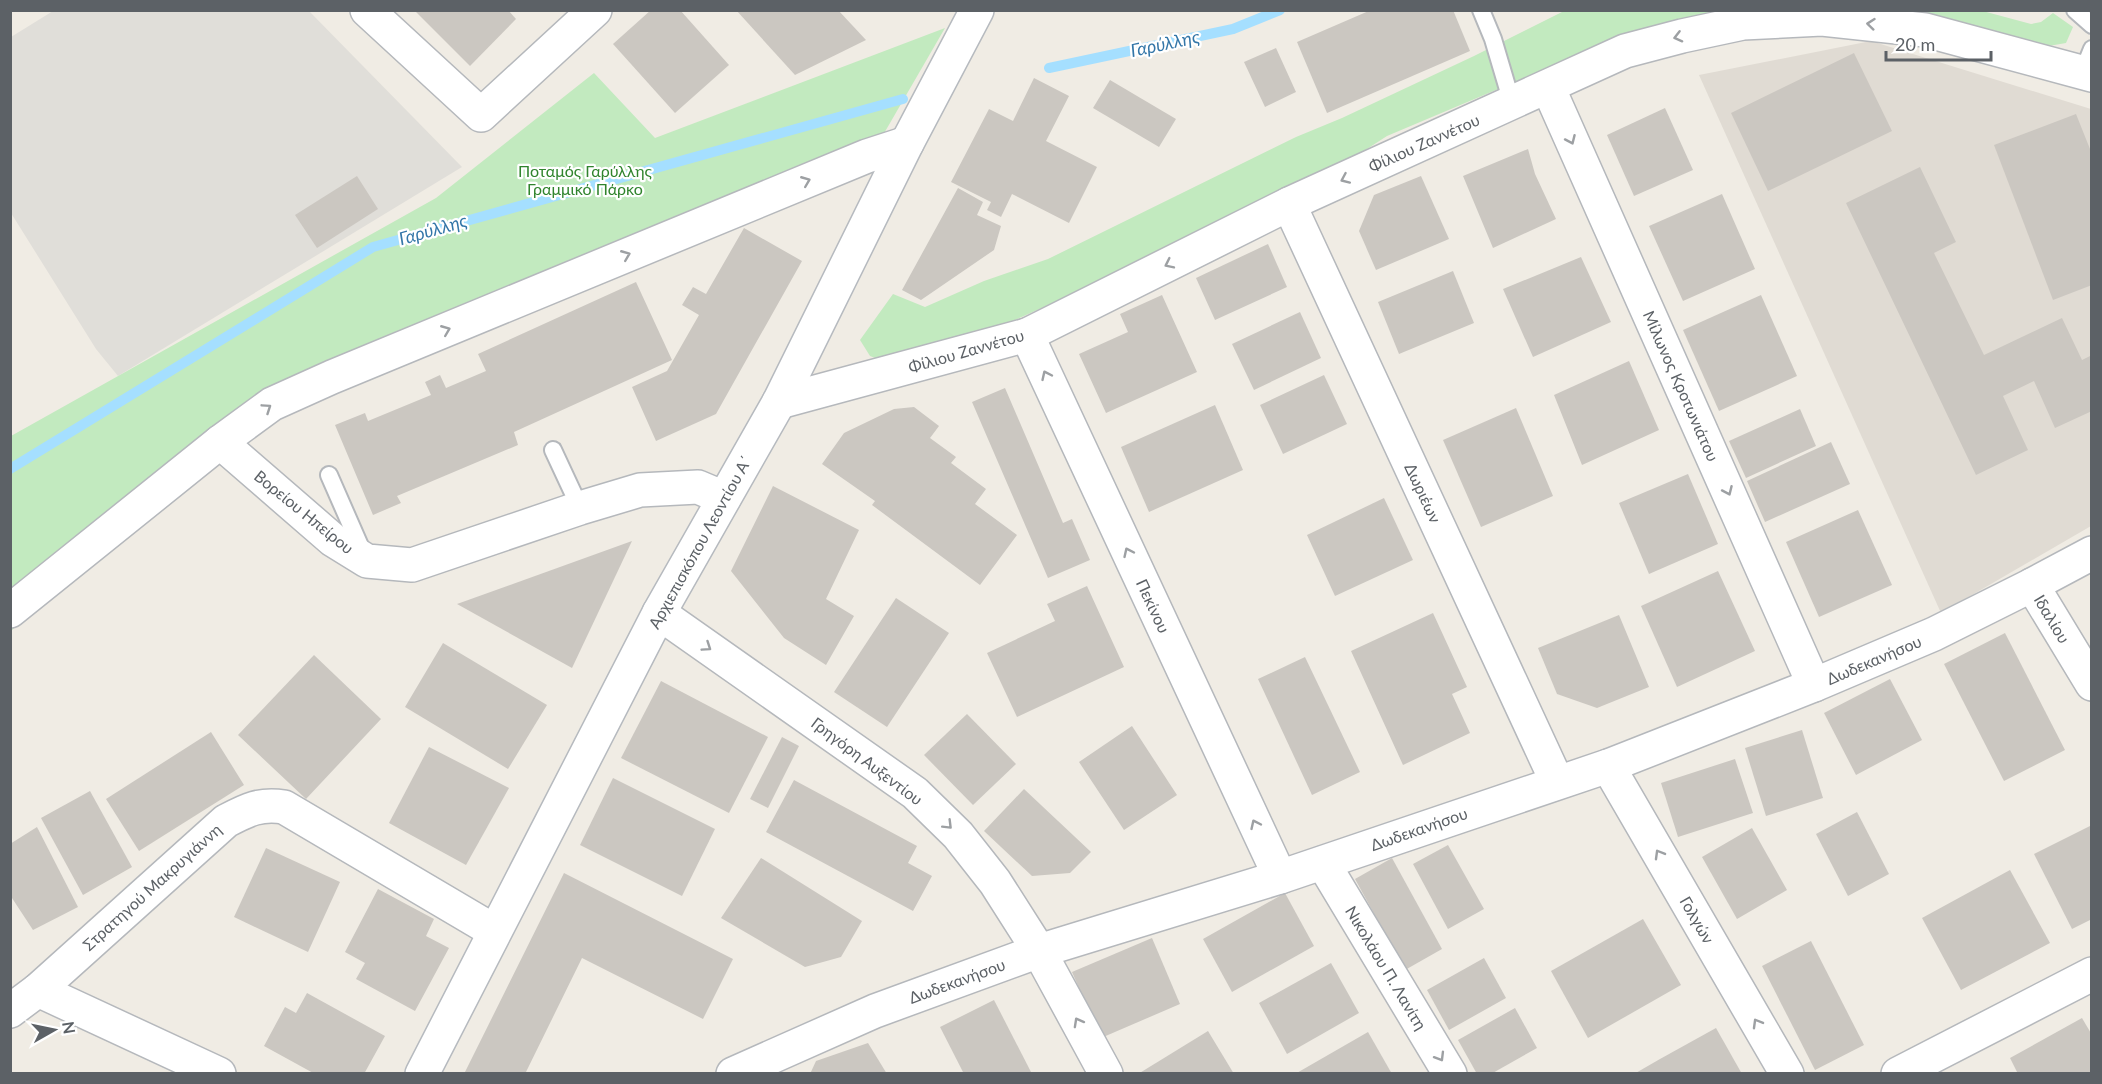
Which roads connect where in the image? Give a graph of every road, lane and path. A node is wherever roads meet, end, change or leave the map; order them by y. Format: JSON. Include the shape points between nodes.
{"nodes":[{"id":1,"x":367,"y":10,"type":"edge"},
{"id":2,"x":595,"y":10,"type":"edge"},
{"id":3,"x":977,"y":10,"type":"edge"},
{"id":4,"x":1481,"y":10,"type":"edge"},
{"id":5,"x":2075,"y":10,"type":"edge"},
{"id":6,"x":2091,"y":25,"type":"edge"},
{"id":7,"x":2088,"y":65,"type":"edge"},
{"id":8,"x":1548,"y":87,"type":"junction"},
{"id":9,"x":1512,"y":103,"type":"junction"},
{"id":10,"x":907,"y":143,"type":"junction"},
{"id":11,"x":1289,"y":204,"type":"junction"},
{"id":12,"x":1027,"y":335,"type":"junction"},
{"id":13,"x":779,"y":402,"type":"junction"},
{"id":14,"x":220,"y":442,"type":"junction"},
{"id":15,"x":554,"y":450,"type":"dead end"},
{"id":16,"x":329,"y":475,"type":"dead end"},
{"id":17,"x":724,"y":498,"type":"junction"},
{"id":18,"x":580,"y":508,"type":"junction"},
{"id":19,"x":2091,"y":553,"type":"edge"},
{"id":20,"x":367,"y":561,"type":"junction"},
{"id":21,"x":2032,"y":585,"type":"junction"},
{"id":22,"x":10,"y":611,"type":"edge"},
{"id":23,"x":659,"y":613,"type":"junction"},
{"id":24,"x":2091,"y":684,"type":"edge"},
{"id":25,"x":1814,"y":686,"type":"junction"},
{"id":26,"x":1608,"y":766,"type":"junction"},
{"id":27,"x":1557,"y":782,"type":"junction"},
{"id":28,"x":1323,"y":863,"type":"junction"},
{"id":29,"x":1280,"y":877,"type":"junction"},
{"id":30,"x":494,"y":931,"type":"junction"},
{"id":31,"x":1039,"y":951,"type":"junction"},
{"id":32,"x":2091,"y":974,"type":"edge"},
{"id":33,"x":38,"y":990,"type":"junction"},
{"id":34,"x":10,"y":1011,"type":"edge"},
{"id":35,"x":742,"y":1071,"type":"edge"},
{"id":36,"x":219,"y":1074,"type":"edge"},
{"id":37,"x":422,"y":1074,"type":"edge"},
{"id":38,"x":1106,"y":1074,"type":"edge"},
{"id":39,"x":1450,"y":1074,"type":"edge"},
{"id":40,"x":1787,"y":1074,"type":"edge"},
{"id":41,"x":1898,"y":1074,"type":"edge"}],
"edges":[{"from":1,"to":2,"type":"street","via":[[481,115]]},
{"from":3,"to":10,"type":"street","name":"Αρχιεπισκόπου Λεοντίου Α΄"},
{"from":4,"to":9,"type":"lane"},
{"from":5,"to":6,"type":"lane"},
{"from":7,"to":8,"type":"street","name":"Φίλιου Ζαννέτου","one_way":true,"via":[[1925,30],[1822,19],[1743,23],[1682,36],[1625,51]]},
{"from":8,"to":9,"type":"street","name":"Φίλιου Ζαννέτου"},
{"from":8,"to":25,"type":"street","name":"Μίλωνος Κροτωνιάτου","one_way":true},
{"from":9,"to":11,"type":"street","name":"Φίλιου Ζαννέτου","one_way":true},
{"from":10,"to":13,"type":"street","name":"Αρχιεπισκόπου Λεοντίου Α΄"},
{"from":14,"to":10,"type":"street","one_way":true,"via":[[272,404],[332,376]]},
{"from":11,"to":12,"type":"street","name":"Φίλιου Ζαννέτου","one_way":true},
{"from":11,"to":27,"type":"street","name":"Δωριέων"},
{"from":12,"to":13,"type":"street","name":"Φίλιου Ζαννέτου"},
{"from":29,"to":12,"type":"street","name":"Πεκίνου","one_way":true},
{"from":13,"to":17,"type":"street","name":"Αρχιεπισκόπου Λεοντίου Α΄"},
{"from":14,"to":20,"type":"street","name":"Βορείου Ηπείρου","via":[[333,540]]},
{"from":14,"to":22,"type":"street"},
{"from":15,"to":18,"type":"lane"},
{"from":16,"to":20,"type":"lane"},
{"from":17,"to":18,"type":"street","name":"Βορείου Ηπείρου","via":[[698,487],[640,490]]},
{"from":17,"to":23,"type":"street","name":"Αρχιεπισκόπου Λεοντίου Α΄"},
{"from":18,"to":20,"type":"street","name":"Βορείου Ηπείρου","via":[[412,565]]},
{"from":19,"to":21,"type":"street","name":"Δωδεκανήσου"},
{"from":21,"to":24,"type":"street","name":"Ιδαλίου"},
{"from":21,"to":25,"type":"street","name":"Δωδεκανήσου","via":[[1934,634]]},
{"from":23,"to":30,"type":"street","name":"Αρχιεπισκόπου Λεοντίου Α΄"},
{"from":23,"to":31,"type":"street","name":"Γρηγόρη Αυξεντίου","one_way":true,"via":[[915,793],[958,835],[995,882]]},
{"from":25,"to":26,"type":"street","name":"Δωδεκανήσου"},
{"from":26,"to":27,"type":"street","name":"Δωδεκανήσου"},
{"from":40,"to":26,"type":"street","name":"Γολγών","one_way":true},
{"from":27,"to":28,"type":"street","name":"Δωδεκανήσου"},
{"from":28,"to":29,"type":"street","name":"Δωδεκανήσου"},
{"from":28,"to":39,"type":"street","name":"Νικολάου Π. Λανίτη","one_way":true},
{"from":29,"to":31,"type":"street","name":"Δωδεκανήσου"},
{"from":30,"to":33,"type":"street","name":"Στρατηγού Μακρυγιάννη","via":[[284,807],[270,804],[250,808],[226,821]]},
{"from":30,"to":37,"type":"street","name":"Αρχιεπισκόπου Λεοντίου Α΄"},
{"from":31,"to":35,"type":"street","name":"Δωδεκανήσου","via":[[875,1011]]},
{"from":38,"to":31,"type":"street","name":"Γρηγόρη Αυξεντίου","one_way":true},
{"from":32,"to":41,"type":"street"},
{"from":33,"to":34,"type":"street","name":"Στρατηγού Μακρυγιάννη"},
{"from":33,"to":36,"type":"street"}]}
